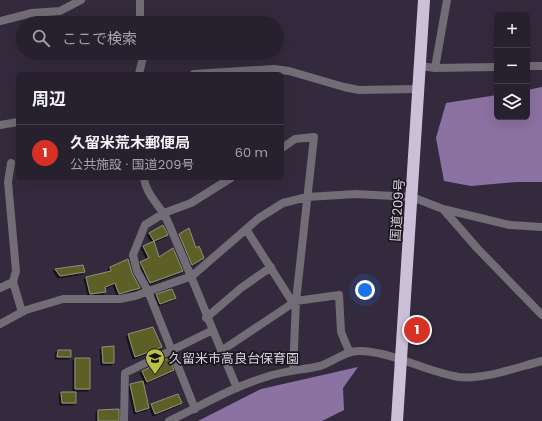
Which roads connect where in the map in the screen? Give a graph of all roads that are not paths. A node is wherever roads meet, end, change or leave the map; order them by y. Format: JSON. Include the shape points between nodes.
{"nodes":[{"id":1,"x":81,"y":0,"type":"edge"},
{"id":2,"x":140,"y":0,"type":"edge"},
{"id":3,"x":424,"y":0,"type":"edge"},
{"id":4,"x":447,"y":0,"type":"edge"},
{"id":5,"x":20,"y":16,"type":"edge"},
{"id":6,"x":140,"y":16,"type":"edge"},
{"id":7,"x":16,"y":17,"type":"edge"},
{"id":8,"x":0,"y":21,"type":"edge"},
{"id":9,"x":142,"y":60,"type":"edge"},
{"id":10,"x":420,"y":66,"type":"junction"},
{"id":11,"x":530,"y":66,"type":"edge"},
{"id":12,"x":542,"y":66,"type":"edge"},
{"id":13,"x":494,"y":67,"type":"edge"},
{"id":14,"x":435,"y":68,"type":"junction"},
{"id":15,"x":139,"y":72,"type":"edge"},
{"id":16,"x":226,"y":72,"type":"edge"},
{"id":17,"x":418,"y":89,"type":"junction"},
{"id":18,"x":16,"y":122,"type":"edge"},
{"id":19,"x":0,"y":125,"type":"edge"},
{"id":20,"x":284,"y":147,"type":"edge"},
{"id":21,"x":10,"y":163,"type":"dead end"},
{"id":22,"x":144,"y":180,"type":"edge"},
{"id":23,"x":228,"y":180,"type":"edge"},
{"id":24,"x":307,"y":197,"type":"junction"},
{"id":25,"x":412,"y":197,"type":"junction"},
{"id":26,"x":443,"y":209,"type":"junction"},
{"id":27,"x":164,"y":214,"type":"junction"},
{"id":28,"x":542,"y":226,"type":"edge"},
{"id":29,"x":246,"y":229,"type":"junction"},
{"id":30,"x":271,"y":267,"type":"junction"},
{"id":31,"x":192,"y":276,"type":"junction"},
{"id":32,"x":13,"y":282,"type":"junction"},
{"id":33,"x":0,"y":288,"type":"edge"},
{"id":34,"x":148,"y":291,"type":"junction"},
{"id":35,"x":294,"y":302,"type":"junction"},
{"id":36,"x":22,"y":312,"type":"junction"},
{"id":37,"x":542,"y":315,"type":"edge"},
{"id":38,"x":206,"y":318,"type":"junction"},
{"id":39,"x":0,"y":324,"type":"edge"},
{"id":40,"x":213,"y":330,"type":"junction"},
{"id":41,"x":172,"y":350,"type":"junction"},
{"id":42,"x":221,"y":351,"type":"junction"},
{"id":43,"x":349,"y":351,"type":"junction"},
{"id":44,"x":401,"y":359,"type":"junction"},
{"id":45,"x":542,"y":361,"type":"edge"},
{"id":46,"x":293,"y":371,"type":"junction"},
{"id":47,"x":237,"y":388,"type":"junction"},
{"id":48,"x":195,"y":409,"type":"junction"},
{"id":49,"x":174,"y":420,"type":"edge"},
{"id":50,"x":124,"y":421,"type":"edge"},
{"id":51,"x":397,"y":421,"type":"edge"}],
"edges":[{"from":1,"to":5,"type":"street","via":[[60,12]]},
{"from":2,"to":6,"type":"street"},
{"from":3,"to":10,"type":"highway","name":"国道209号"},
{"from":4,"to":14,"type":"street"},
{"from":7,"to":8,"type":"street"},
{"from":9,"to":15,"type":"street"},
{"from":10,"to":14,"type":"street"},
{"from":10,"to":17,"type":"highway","name":"国道209号"},
{"from":11,"to":12,"type":"street"},
{"from":13,"to":14,"type":"street"},
{"from":16,"to":17,"type":"street","via":[[274,69],[359,90]]},
{"from":17,"to":25,"type":"highway","name":"国道209号"},
{"from":18,"to":19,"type":"street"},
{"from":20,"to":24,"type":"street","via":[[295,139],[314,137]]},
{"from":21,"to":32,"type":"street","via":[[8,182],[16,270]]},
{"from":22,"to":27,"type":"street","via":[[145,187]]},
{"from":23,"to":27,"type":"street","via":[[191,203]]},
{"from":24,"to":25,"type":"street","via":[[356,194]]},
{"from":24,"to":29,"type":"street","via":[[283,203]]},
{"from":24,"to":35,"type":"street"},
{"from":25,"to":26,"type":"street"},
{"from":25,"to":44,"type":"highway","name":"国道209号"},
{"from":26,"to":28,"type":"street","via":[[510,225]]},
{"from":26,"to":37,"type":"street"},
{"from":27,"to":31,"type":"street"},
{"from":27,"to":34,"type":"street","via":[[145,225],[133,255],[137,271]]},
{"from":29,"to":30,"type":"street"},
{"from":29,"to":31,"type":"street"},
{"from":30,"to":35,"type":"street"},
{"from":30,"to":38,"type":"street"},
{"from":31,"to":34,"type":"street"},
{"from":31,"to":38,"type":"street"},
{"from":32,"to":33,"type":"street"},
{"from":32,"to":36,"type":"street"},
{"from":34,"to":36,"type":"street","via":[[120,299],[63,298]]},
{"from":34,"to":41,"type":"street"},
{"from":35,"to":42,"type":"street"},
{"from":35,"to":43,"type":"street","via":[[339,295],[341,332]]},
{"from":35,"to":46,"type":"street"},
{"from":36,"to":39,"type":"street"},
{"from":38,"to":40,"type":"street"},
{"from":40,"to":41,"type":"street"},
{"from":40,"to":42,"type":"street"},
{"from":41,"to":48,"type":"street"},
{"from":41,"to":50,"type":"street","via":[[125,373]]},
{"from":42,"to":47,"type":"street"},
{"from":43,"to":44,"type":"street"},
{"from":43,"to":46,"type":"street","via":[[321,365]]},
{"from":44,"to":45,"type":"street","via":[[440,373],[460,377],[480,376]]},
{"from":44,"to":51,"type":"highway","name":"国道209号"},
{"from":46,"to":47,"type":"street","via":[[266,376]]},
{"from":47,"to":48,"type":"street"},
{"from":48,"to":49,"type":"street"}]}
